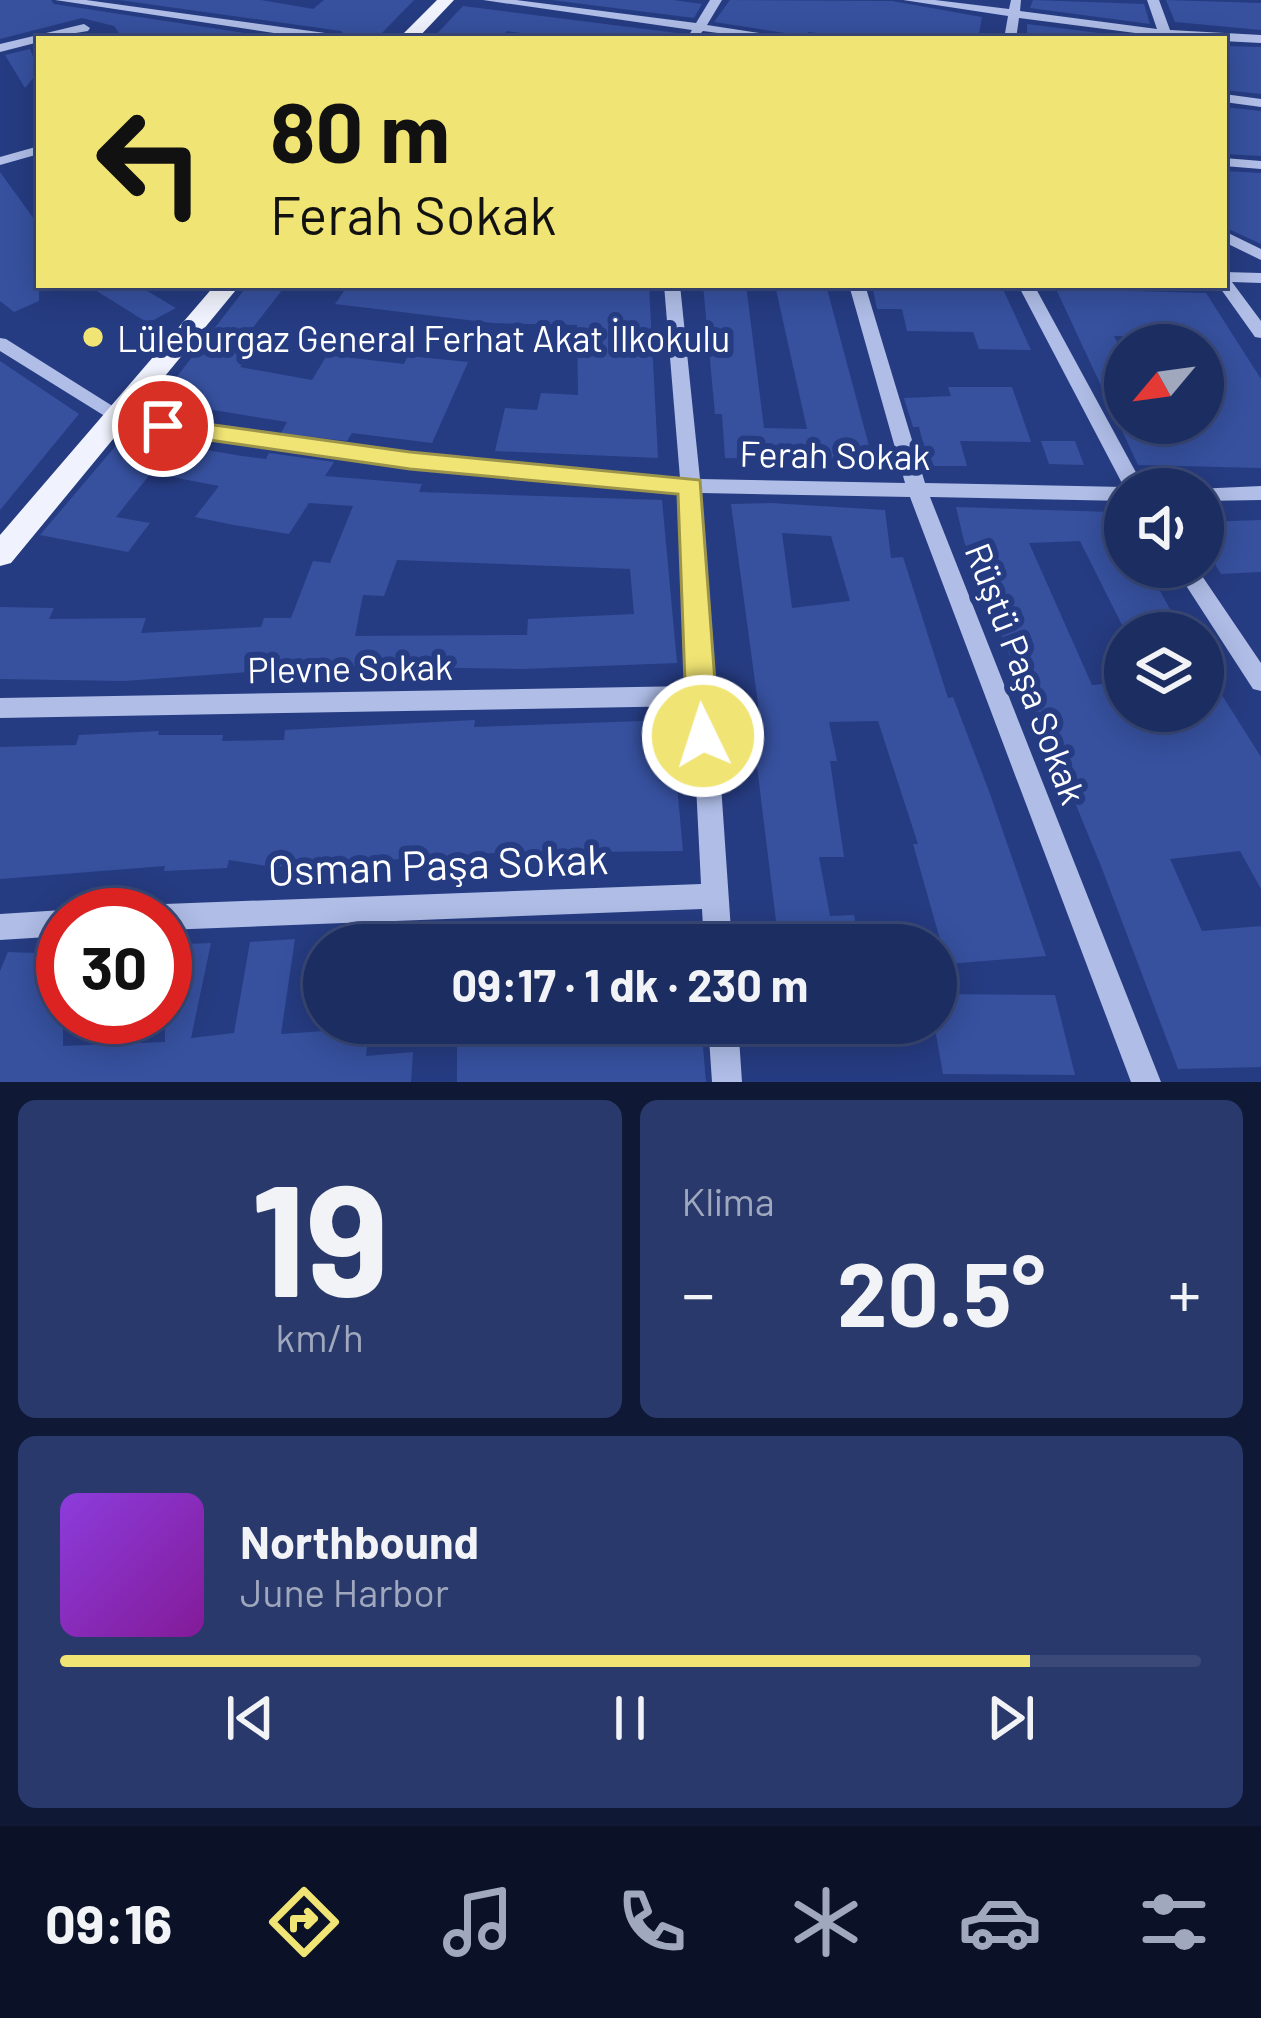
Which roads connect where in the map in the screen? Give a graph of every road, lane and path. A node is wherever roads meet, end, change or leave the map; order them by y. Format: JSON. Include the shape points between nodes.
{"nodes":[{"id":1,"x":61,"y":0,"type":"edge"},
{"id":2,"x":446,"y":0,"type":"edge"},
{"id":3,"x":489,"y":0,"type":"edge"},
{"id":4,"x":716,"y":0,"type":"edge"},
{"id":5,"x":909,"y":0,"type":"edge"},
{"id":6,"x":1153,"y":0,"type":"edge"},
{"id":7,"x":106,"y":2,"type":"edge"},
{"id":8,"x":1016,"y":6,"type":"edge"},
{"id":9,"x":257,"y":26,"type":"junction"},
{"id":10,"x":696,"y":33,"type":"edge"},
{"id":11,"x":1165,"y":33,"type":"junction"},
{"id":12,"x":87,"y":34,"type":"edge"},
{"id":13,"x":245,"y":36,"type":"edge"},
{"id":14,"x":321,"y":36,"type":"edge"},
{"id":15,"x":410,"y":36,"type":"edge"},
{"id":16,"x":743,"y":36,"type":"edge"},
{"id":17,"x":1011,"y":36,"type":"edge"},
{"id":18,"x":1213,"y":36,"type":"edge"},
{"id":19,"x":1227,"y":37,"type":"edge"},
{"id":20,"x":1261,"y":39,"type":"edge"},
{"id":21,"x":36,"y":42,"type":"edge"},
{"id":22,"x":0,"y":48,"type":"edge"},
{"id":23,"x":1227,"y":98,"type":"edge"},
{"id":24,"x":1261,"y":103,"type":"edge"},
{"id":25,"x":36,"y":151,"type":"edge"},
{"id":26,"x":0,"y":161,"type":"edge"},
{"id":27,"x":1227,"y":162,"type":"edge"},
{"id":28,"x":1261,"y":165,"type":"edge"},
{"id":29,"x":1227,"y":238,"type":"edge"},
{"id":30,"x":1261,"y":255,"type":"edge"},
{"id":31,"x":1261,"y":278,"type":"edge"},
{"id":32,"x":1227,"y":279,"type":"edge"},
{"id":33,"x":1227,"y":283,"type":"edge"},
{"id":34,"x":225,"y":288,"type":"edge"},
{"id":35,"x":672,"y":288,"type":"edge"},
{"id":36,"x":858,"y":288,"type":"edge"},
{"id":37,"x":1028,"y":288,"type":"edge"},
{"id":38,"x":1261,"y":333,"type":"edge"},
{"id":39,"x":0,"y":343,"type":"edge"},
{"id":40,"x":116,"y":418,"type":"junction"},
{"id":41,"x":1124,"y":468,"type":"edge"},
{"id":42,"x":691,"y":486,"type":"junction"},
{"id":43,"x":916,"y":488,"type":"junction"},
{"id":44,"x":1104,"y":493,"type":"edge"},
{"id":45,"x":1261,"y":493,"type":"edge"},
{"id":46,"x":1224,"y":494,"type":"edge"},
{"id":47,"x":0,"y":555,"type":"edge"},
{"id":48,"x":1199,"y":588,"type":"edge"},
{"id":49,"x":1261,"y":682,"type":"edge"},
{"id":50,"x":700,"y":696,"type":"junction"},
{"id":51,"x":0,"y":708,"type":"edge"},
{"id":52,"x":714,"y":896,"type":"junction"},
{"id":53,"x":192,"y":915,"type":"edge"},
{"id":54,"x":716,"y":924,"type":"edge"},
{"id":55,"x":36,"y":925,"type":"edge"},
{"id":56,"x":0,"y":927,"type":"edge"},
{"id":57,"x":724,"y":1044,"type":"edge"},
{"id":58,"x":727,"y":1082,"type":"edge"},
{"id":59,"x":1146,"y":1082,"type":"edge"}],
"edges":[{"from":1,"to":7,"type":"street"},
{"from":2,"to":15,"type":"main road"},
{"from":3,"to":10,"type":"street"},
{"from":4,"to":10,"type":"street"},
{"from":5,"to":8,"type":"street"},
{"from":6,"to":11,"type":"street"},
{"from":7,"to":9,"type":"street"},
{"from":7,"to":12,"type":"street"},
{"from":8,"to":11,"type":"street"},
{"from":8,"to":17,"type":"street"},
{"from":9,"to":13,"type":"street"},
{"from":9,"to":14,"type":"street"},
{"from":10,"to":16,"type":"street"},
{"from":11,"to":18,"type":"street"},
{"from":19,"to":20,"type":"street"},
{"from":21,"to":22,"type":"street"},
{"from":23,"to":24,"type":"street"},
{"from":25,"to":26,"type":"street"},
{"from":27,"to":28,"type":"street"},
{"from":29,"to":30,"type":"street"},
{"from":31,"to":32,"type":"street"},
{"from":33,"to":38,"type":"street"},
{"from":34,"to":40,"type":"main road"},
{"from":35,"to":42,"type":"street"},
{"from":36,"to":43,"type":"street","name":"Rüştü Paşa Sokak"},
{"from":37,"to":41,"type":"street"},
{"from":39,"to":40,"type":"street"},
{"from":40,"to":42,"type":"street","name":"Ferah Sokak","via":[[410,460]]},
{"from":40,"to":47,"type":"main road"},
{"from":42,"to":43,"type":"street","name":"Ferah Sokak"},
{"from":42,"to":50,"type":"street"},
{"from":43,"to":44,"type":"street","name":"Ferah Sokak"},
{"from":43,"to":59,"type":"street","name":"Rüştü Paşa Sokak"},
{"from":45,"to":46,"type":"street"},
{"from":48,"to":49,"type":"street"},
{"from":50,"to":51,"type":"street","name":"Plevne Sokak"},
{"from":50,"to":52,"type":"street"},
{"from":52,"to":53,"type":"street","name":"Osman Paşa Sokak"},
{"from":52,"to":54,"type":"street"},
{"from":55,"to":56,"type":"street"},
{"from":57,"to":58,"type":"street"}]}
